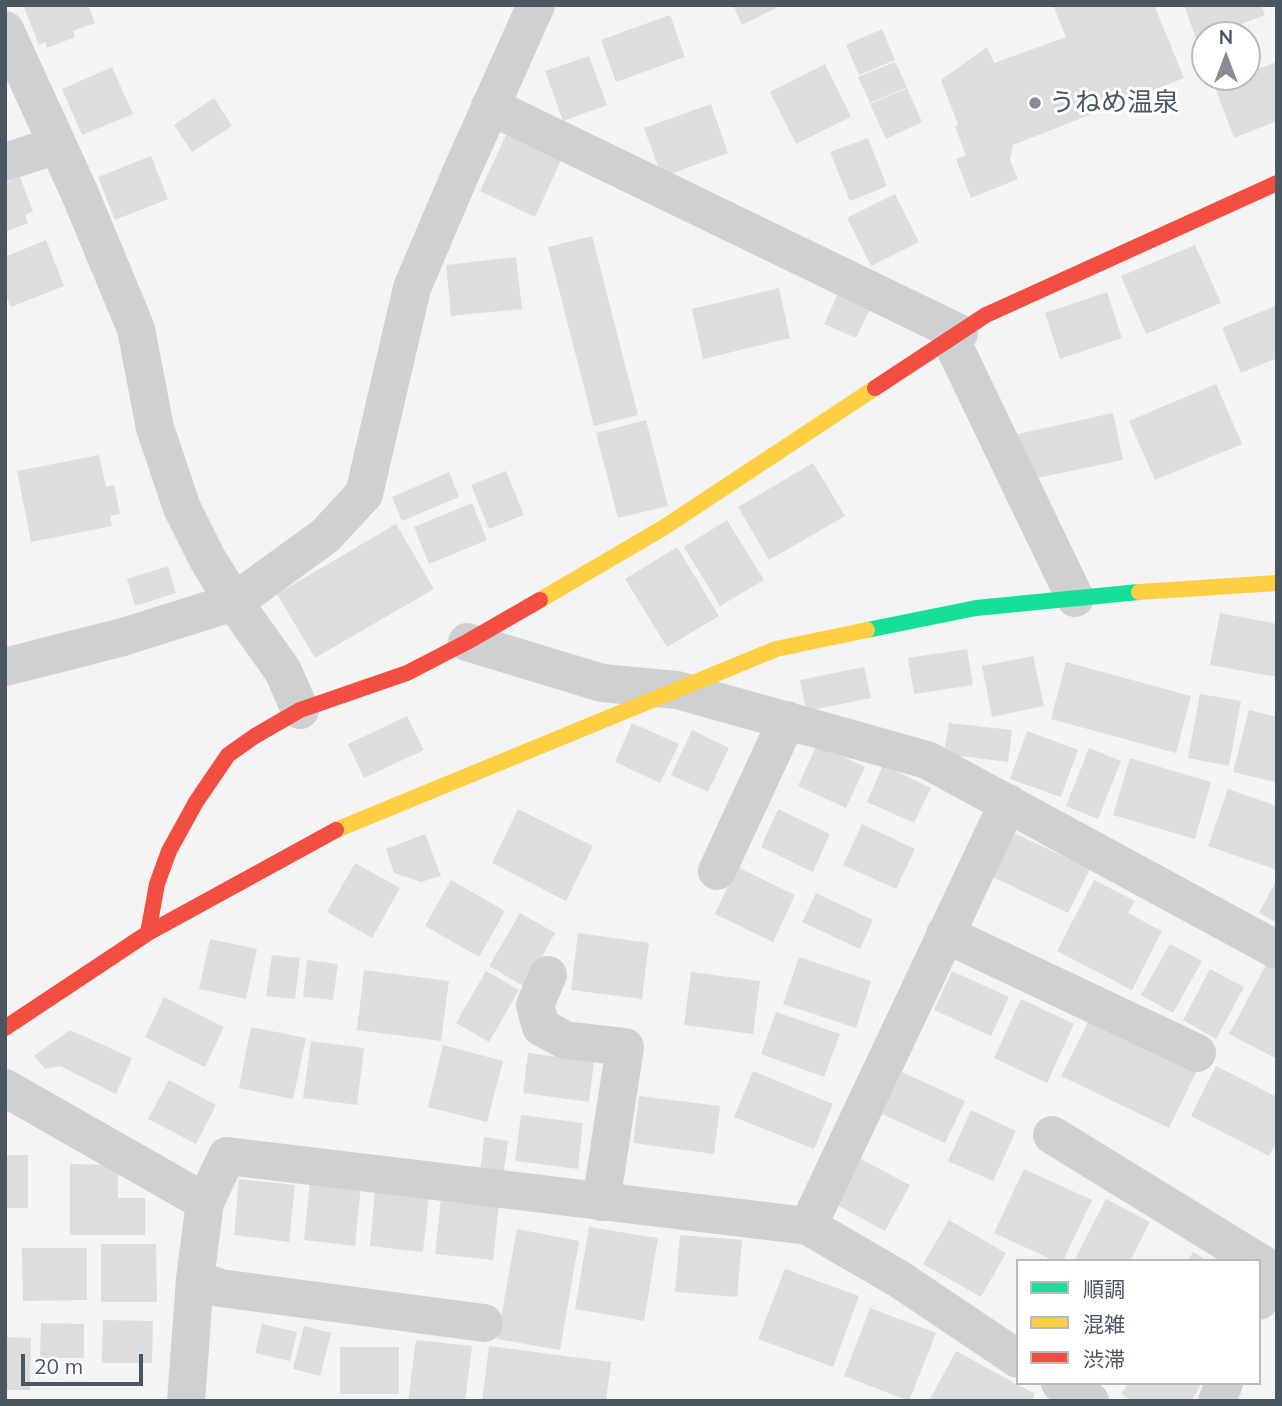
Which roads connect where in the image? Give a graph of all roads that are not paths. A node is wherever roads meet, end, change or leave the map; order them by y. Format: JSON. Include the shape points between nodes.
{"nodes":[{"id":1,"x":536,"y":5,"type":"edge"},
{"id":2,"x":5,"y":30,"type":"edge"},
{"id":3,"x":490,"y":106,"type":"junction"},
{"id":4,"x":57,"y":145,"type":"junction"},
{"id":5,"x":5,"y":162,"type":"edge"},
{"id":6,"x":1277,"y":183,"type":"edge"},
{"id":7,"x":955,"y":336,"type":"junction"},
{"id":8,"x":1277,"y":583,"type":"edge"},
{"id":9,"x":1075,"y":598,"type":"junction"},
{"id":10,"x":234,"y":602,"type":"junction"},
{"id":11,"x":467,"y":642,"type":"junction"},
{"id":12,"x":5,"y":667,"type":"edge"},
{"id":13,"x":677,"y":690,"type":"junction"},
{"id":14,"x":300,"y":710,"type":"junction"},
{"id":15,"x":787,"y":720,"type":"junction"},
{"id":16,"x":1008,"y":803,"type":"junction"},
{"id":17,"x":717,"y":871,"type":"dead end"},
{"id":18,"x":148,"y":933,"type":"junction"},
{"id":19,"x":945,"y":934,"type":"junction"},
{"id":20,"x":1277,"y":950,"type":"edge"},
{"id":21,"x":548,"y":975,"type":"dead end"},
{"id":22,"x":5,"y":1028,"type":"edge"},
{"id":23,"x":1197,"y":1054,"type":"dead end"},
{"id":24,"x":5,"y":1088,"type":"edge"},
{"id":25,"x":1052,"y":1135,"type":"dead end"},
{"id":26,"x":205,"y":1202,"type":"junction"},
{"id":27,"x":601,"y":1202,"type":"junction"},
{"id":28,"x":808,"y":1226,"type":"junction"},
{"id":29,"x":1243,"y":1259,"type":"edge"},
{"id":30,"x":195,"y":1279,"type":"junction"},
{"id":31,"x":484,"y":1323,"type":"dead end"},
{"id":32,"x":1016,"y":1358,"type":"edge"},
{"id":33,"x":1063,"y":1385,"type":"edge"},
{"id":34,"x":186,"y":1401,"type":"edge"},
{"id":35,"x":1090,"y":1401,"type":"edge"}],
"edges":[{"from":1,"to":3,"type":"street"},
{"from":2,"to":4,"type":"street"},
{"from":3,"to":7,"type":"street"},
{"from":3,"to":10,"type":"street","via":[[412,288],[364,494],[325,536]]},
{"from":4,"to":5,"type":"street"},
{"from":4,"to":10,"type":"street","via":[[136,329],[155,428],[182,508]]},
{"from":6,"to":7,"type":"street","via":[[986,315]]},
{"from":7,"to":9,"type":"street"},
{"from":7,"to":11,"type":"street","via":[[663,528]]},
{"from":8,"to":9,"type":"street"},
{"from":9,"to":13,"type":"street","via":[[976,608],[776,649]]},
{"from":10,"to":12,"type":"street","via":[[124,638]]},
{"from":10,"to":14,"type":"street","via":[[283,671]]},
{"from":11,"to":13,"type":"street","via":[[602,683]]},
{"from":11,"to":14,"type":"street","via":[[407,673]]},
{"from":13,"to":15,"type":"street"},
{"from":13,"to":18,"type":"street","via":[[339,828]]},
{"from":14,"to":18,"type":"street","via":[[228,755],[169,850]]},
{"from":15,"to":16,"type":"street","via":[[927,760]]},
{"from":15,"to":17,"type":"street"},
{"from":16,"to":19,"type":"street"},
{"from":16,"to":20,"type":"street"},
{"from":18,"to":22,"type":"street"},
{"from":19,"to":23,"type":"street"},
{"from":19,"to":28,"type":"street"},
{"from":21,"to":27,"type":"street","via":[[535,1005],[541,1027],[565,1040],[625,1047]]},
{"from":24,"to":26,"type":"street"},
{"from":25,"to":29,"type":"street"},
{"from":26,"to":27,"type":"street","via":[[227,1156]]},
{"from":26,"to":30,"type":"street"},
{"from":27,"to":28,"type":"street"},
{"from":28,"to":32,"type":"street","via":[[900,1279]]},
{"from":30,"to":31,"type":"street","via":[[220,1287]]},
{"from":30,"to":34,"type":"street"},
{"from":33,"to":35,"type":"street"}]}
